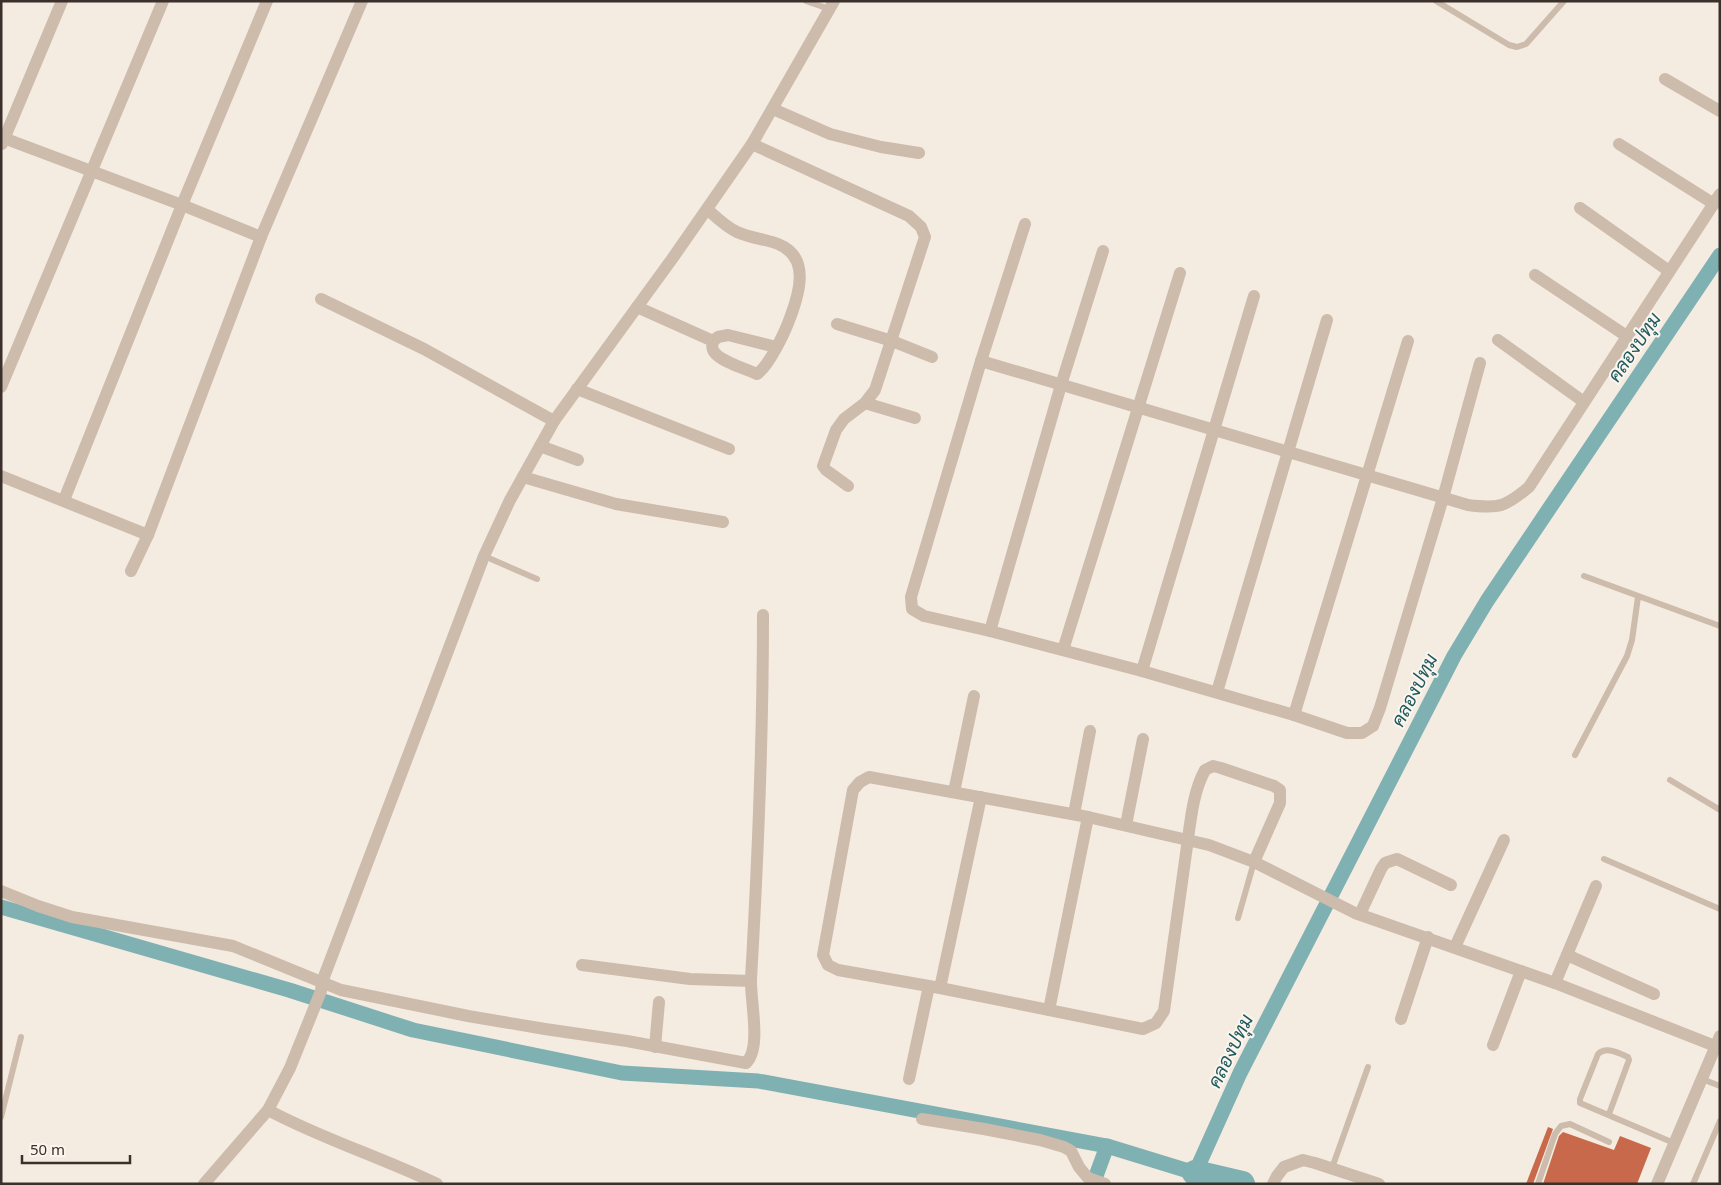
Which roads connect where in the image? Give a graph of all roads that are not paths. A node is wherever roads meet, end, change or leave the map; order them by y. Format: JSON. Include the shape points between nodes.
{"nodes":[{"id":1,"x":62,"y":1,"type":"edge"},
{"id":2,"x":163,"y":1,"type":"edge"},
{"id":3,"x":267,"y":1,"type":"edge"},
{"id":4,"x":362,"y":1,"type":"edge"},
{"id":5,"x":806,"y":1,"type":"edge"},
{"id":6,"x":1436,"y":1,"type":"edge"},
{"id":7,"x":1564,"y":1,"type":"edge"},
{"id":8,"x":831,"y":5,"type":"edge"},
{"id":9,"x":1665,"y":78,"type":"dead end"},
{"id":10,"x":773,"y":108,"type":"junction"},
{"id":11,"x":1720,"y":111,"type":"edge"},
{"id":12,"x":2,"y":140,"type":"edge"},
{"id":13,"x":752,"y":144,"type":"junction"},
{"id":14,"x":1620,"y":144,"type":"dead end"},
{"id":15,"x":919,"y":153,"type":"dead end"},
{"id":16,"x":91,"y":172,"type":"junction"},
{"id":17,"x":1717,"y":199,"type":"edge"},
{"id":18,"x":182,"y":205,"type":"junction"},
{"id":19,"x":707,"y":208,"type":"junction"},
{"id":20,"x":1580,"y":208,"type":"dead end"},
{"id":21,"x":1025,"y":224,"type":"dead end"},
{"id":22,"x":261,"y":237,"type":"junction"},
{"id":23,"x":1103,"y":251,"type":"dead end"},
{"id":24,"x":1669,"y":271,"type":"junction"},
{"id":25,"x":1180,"y":273,"type":"dead end"},
{"id":26,"x":1534,"y":275,"type":"dead end"},
{"id":27,"x":1254,"y":296,"type":"dead end"},
{"id":28,"x":321,"y":299,"type":"dead end"},
{"id":29,"x":637,"y":307,"type":"junction"},
{"id":30,"x":1327,"y":320,"type":"dead end"},
{"id":31,"x":838,"y":324,"type":"dead end"},
{"id":32,"x":1628,"y":337,"type":"junction"},
{"id":33,"x":1498,"y":340,"type":"dead end"},
{"id":34,"x":713,"y":341,"type":"junction"},
{"id":35,"x":1408,"y":341,"type":"dead end"},
{"id":36,"x":892,"y":342,"type":"junction"},
{"id":37,"x":776,"y":347,"type":"junction"},
{"id":38,"x":932,"y":357,"type":"dead end"},
{"id":39,"x":981,"y":361,"type":"junction"},
{"id":40,"x":1480,"y":363,"type":"dead end"},
{"id":41,"x":1061,"y":385,"type":"junction"},
{"id":42,"x":1,"y":387,"type":"edge"},
{"id":43,"x":577,"y":389,"type":"junction"},
{"id":44,"x":1584,"y":402,"type":"junction"},
{"id":45,"x":865,"y":403,"type":"junction"},
{"id":46,"x":1138,"y":407,"type":"junction"},
{"id":47,"x":915,"y":418,"type":"dead end"},
{"id":48,"x":554,"y":421,"type":"junction"},
{"id":49,"x":1214,"y":430,"type":"junction"},
{"id":50,"x":540,"y":446,"type":"junction"},
{"id":51,"x":729,"y":449,"type":"dead end"},
{"id":52,"x":1287,"y":452,"type":"junction"},
{"id":53,"x":578,"y":460,"type":"dead end"},
{"id":54,"x":1,"y":476,"type":"edge"},
{"id":55,"x":1367,"y":476,"type":"junction"},
{"id":56,"x":523,"y":477,"type":"junction"},
{"id":57,"x":848,"y":486,"type":"dead end"},
{"id":58,"x":1443,"y":498,"type":"junction"},
{"id":59,"x":64,"y":500,"type":"junction"},
{"id":60,"x":723,"y":522,"type":"dead end"},
{"id":61,"x":148,"y":535,"type":"junction"},
{"id":62,"x":484,"y":556,"type":"junction"},
{"id":63,"x":131,"y":571,"type":"dead end"},
{"id":64,"x":1584,"y":576,"type":"dead end"},
{"id":65,"x":537,"y":579,"type":"dead end"},
{"id":66,"x":1638,"y":597,"type":"junction"},
{"id":67,"x":763,"y":615,"type":"dead end"},
{"id":68,"x":1720,"y":626,"type":"edge"},
{"id":69,"x":990,"y":631,"type":"junction"},
{"id":70,"x":1063,"y":650,"type":"junction"},
{"id":71,"x":1142,"y":671,"type":"junction"},
{"id":72,"x":1217,"y":692,"type":"junction"},
{"id":73,"x":974,"y":696,"type":"dead end"},
{"id":74,"x":1294,"y":714,"type":"junction"},
{"id":75,"x":1090,"y":730,"type":"dead end"},
{"id":76,"x":1143,"y":740,"type":"dead end"},
{"id":77,"x":1575,"y":755,"type":"dead end"},
{"id":78,"x":1670,"y":780,"type":"dead end"},
{"id":79,"x":954,"y":792,"type":"junction"},
{"id":80,"x":981,"y":797,"type":"junction"},
{"id":81,"x":1720,"y":810,"type":"edge"},
{"id":82,"x":1074,"y":814,"type":"junction"},
{"id":83,"x":1088,"y":816,"type":"junction"},
{"id":84,"x":1126,"y":825,"type":"junction"},
{"id":85,"x":1188,"y":839,"type":"junction"},
{"id":86,"x":1504,"y":840,"type":"dead end"},
{"id":87,"x":1604,"y":859,"type":"dead end"},
{"id":88,"x":1254,"y":862,"type":"junction"},
{"id":89,"x":1451,"y":885,"type":"dead end"},
{"id":90,"x":1596,"y":886,"type":"dead end"},
{"id":91,"x":1,"y":891,"type":"edge"},
{"id":92,"x":1720,"y":909,"type":"edge"},
{"id":93,"x":1358,"y":913,"type":"junction"},
{"id":94,"x":1238,"y":918,"type":"dead end"},
{"id":95,"x":1428,"y":937,"type":"junction"},
{"id":96,"x":1455,"y":946,"type":"junction"},
{"id":97,"x":1567,"y":956,"type":"junction"},
{"id":98,"x":582,"y":965,"type":"dead end"},
{"id":99,"x":1521,"y":971,"type":"junction"},
{"id":100,"x":751,"y":981,"type":"junction"},
{"id":101,"x":1555,"y":983,"type":"junction"},
{"id":102,"x":322,"y":986,"type":"junction"},
{"id":103,"x":935,"y":987,"type":"junction"},
{"id":104,"x":1654,"y":994,"type":"dead end"},
{"id":105,"x":659,"y":1002,"type":"dead end"},
{"id":106,"x":1049,"y":1010,"type":"junction"},
{"id":107,"x":1401,"y":1019,"type":"dead end"},
{"id":108,"x":21,"y":1037,"type":"dead end"},
{"id":109,"x":1718,"y":1041,"type":"edge"},
{"id":110,"x":1493,"y":1045,"type":"dead end"},
{"id":111,"x":655,"y":1047,"type":"junction"},
{"id":112,"x":1368,"y":1067,"type":"dead end"},
{"id":113,"x":910,"y":1079,"type":"dead end"},
{"id":114,"x":1702,"y":1079,"type":"junction"},
{"id":115,"x":1720,"y":1086,"type":"edge"},
{"id":116,"x":268,"y":1110,"type":"junction"},
{"id":117,"x":1609,"y":1114,"type":"junction"},
{"id":118,"x":1,"y":1117,"type":"edge"},
{"id":119,"x":922,"y":1119,"type":"dead end"},
{"id":120,"x":1720,"y":1122,"type":"edge"},
{"id":121,"x":1609,"y":1142,"type":"dead end"},
{"id":122,"x":1674,"y":1143,"type":"junction"},
{"id":123,"x":1332,"y":1168,"type":"junction"},
{"id":124,"x":1275,"y":1180,"type":"edge"},
{"id":125,"x":432,"y":1183,"type":"edge"},
{"id":126,"x":204,"y":1184,"type":"edge"},
{"id":127,"x":1105,"y":1184,"type":"edge"},
{"id":128,"x":1379,"y":1184,"type":"edge"},
{"id":129,"x":1538,"y":1184,"type":"edge"},
{"id":130,"x":1657,"y":1184,"type":"edge"},
{"id":131,"x":1693,"y":1184,"type":"edge"}],
"edges":[{"from":1,"to":12,"type":"street"},
{"from":2,"to":16,"type":"street"},
{"from":3,"to":18,"type":"street"},
{"from":4,"to":22,"type":"street"},
{"from":5,"to":8,"type":"lane"},
{"from":6,"to":7,"type":"lane","via":[[1517,47],[1526,44]]},
{"from":8,"to":10,"type":"street"},
{"from":9,"to":11,"type":"street"},
{"from":10,"to":13,"type":"street"},
{"from":10,"to":15,"type":"street","via":[[830,134]]},
{"from":12,"to":16,"type":"street"},
{"from":13,"to":19,"type":"street"},
{"from":13,"to":36,"type":"street","via":[[909,216],[920,227],[925,237]]},
{"from":14,"to":17,"type":"street"},
{"from":16,"to":18,"type":"street"},
{"from":16,"to":42,"type":"street"},
{"from":17,"to":24,"type":"street"},
{"from":18,"to":22,"type":"street"},
{"from":18,"to":59,"type":"street"},
{"from":19,"to":29,"type":"street"},
{"from":19,"to":37,"type":"street","via":[[735,231],[781,245],[793,254],[800,270],[800,287],[788,325]]},
{"from":20,"to":24,"type":"street"},
{"from":21,"to":39,"type":"street"},
{"from":22,"to":61,"type":"street"},
{"from":23,"to":41,"type":"street"},
{"from":24,"to":32,"type":"street"},
{"from":25,"to":46,"type":"street"},
{"from":26,"to":32,"type":"street"},
{"from":27,"to":49,"type":"street"},
{"from":28,"to":48,"type":"street","via":[[424,349]]},
{"from":29,"to":34,"type":"street"},
{"from":29,"to":43,"type":"street"},
{"from":30,"to":52,"type":"street"},
{"from":31,"to":36,"type":"street"},
{"from":32,"to":44,"type":"street"},
{"from":33,"to":44,"type":"street"},
{"from":34,"to":37,"type":"street","via":[[728,336]]},
{"from":34,"to":37,"type":"street","via":[[715,353],[756,374]]},
{"from":35,"to":55,"type":"street"},
{"from":36,"to":38,"type":"street"},
{"from":36,"to":45,"type":"street","via":[[875,390]]},
{"from":39,"to":41,"type":"street"},
{"from":39,"to":69,"type":"street","via":[[911,597],[912,609],[924,616]]},
{"from":40,"to":58,"type":"street"},
{"from":41,"to":46,"type":"street"},
{"from":41,"to":69,"type":"street"},
{"from":43,"to":48,"type":"street"},
{"from":43,"to":51,"type":"street"},
{"from":44,"to":58,"type":"street","via":[[1528,487],[1512,501],[1492,508]]},
{"from":45,"to":47,"type":"street"},
{"from":45,"to":57,"type":"street","via":[[844,419],[836,430],[824,460],[826,470]]},
{"from":46,"to":49,"type":"street"},
{"from":46,"to":70,"type":"street"},
{"from":48,"to":50,"type":"street"},
{"from":49,"to":52,"type":"street"},
{"from":49,"to":71,"type":"street"},
{"from":50,"to":53,"type":"street"},
{"from":50,"to":56,"type":"street"},
{"from":52,"to":55,"type":"street"},
{"from":52,"to":72,"type":"street"},
{"from":54,"to":59,"type":"street"},
{"from":55,"to":58,"type":"street"},
{"from":55,"to":74,"type":"street"},
{"from":56,"to":60,"type":"street","via":[[616,504]]},
{"from":56,"to":62,"type":"street"},
{"from":58,"to":74,"type":"street","via":[[1373,726],[1362,733],[1347,733]]},
{"from":59,"to":61,"type":"street"},
{"from":61,"to":63,"type":"street"},
{"from":62,"to":65,"type":"lane"},
{"from":62,"to":102,"type":"street"},
{"from":64,"to":66,"type":"lane"},
{"from":66,"to":68,"type":"lane"},
{"from":66,"to":77,"type":"lane","via":[[1627,656]]},
{"from":67,"to":100,"type":"street","via":[[761,771]]},
{"from":69,"to":70,"type":"street"},
{"from":70,"to":71,"type":"street"},
{"from":71,"to":72,"type":"street"},
{"from":72,"to":74,"type":"street"},
{"from":73,"to":79,"type":"street"},
{"from":75,"to":82,"type":"street"},
{"from":76,"to":84,"type":"street"},
{"from":78,"to":81,"type":"lane"},
{"from":79,"to":80,"type":"street"},
{"from":79,"to":103,"type":"street","via":[[869,778],[853,790],[823,955],[828,965],[838,970]]},
{"from":80,"to":82,"type":"street"},
{"from":80,"to":103,"type":"street"},
{"from":82,"to":83,"type":"street"},
{"from":83,"to":84,"type":"street"},
{"from":83,"to":106,"type":"street"},
{"from":84,"to":85,"type":"street"},
{"from":85,"to":88,"type":"street"},
{"from":85,"to":88,"type":"street","via":[[1197,788],[1205,770],[1213,766],[1274,786],[1280,790],[1280,803]]},
{"from":85,"to":106,"type":"street","via":[[1164,1011],[1156,1024],[1143,1029]]},
{"from":86,"to":96,"type":"street"},
{"from":87,"to":92,"type":"lane"},
{"from":88,"to":93,"type":"street"},
{"from":88,"to":94,"type":"lane"},
{"from":89,"to":93,"type":"street","via":[[1396,859],[1390,860],[1380,869]]},
{"from":90,"to":97,"type":"street"},
{"from":91,"to":102,"type":"street","via":[[72,917],[233,946]]},
{"from":93,"to":95,"type":"street"},
{"from":95,"to":96,"type":"street"},
{"from":95,"to":107,"type":"street"},
{"from":96,"to":99,"type":"street"},
{"from":97,"to":101,"type":"street"},
{"from":97,"to":104,"type":"street"},
{"from":98,"to":100,"type":"street","via":[[690,978]]},
{"from":99,"to":101,"type":"street"},
{"from":99,"to":110,"type":"street"},
{"from":100,"to":111,"type":"street","via":[[754,1035],[750,1059],[746,1063]]},
{"from":101,"to":109,"type":"street"},
{"from":102,"to":111,"type":"street","via":[[468,1016]]},
{"from":102,"to":116,"type":"street","via":[[290,1068]]},
{"from":103,"to":106,"type":"street"},
{"from":103,"to":113,"type":"street"},
{"from":105,"to":111,"type":"street"},
{"from":108,"to":118,"type":"lane"},
{"from":109,"to":114,"type":"street"},
{"from":112,"to":123,"type":"lane"},
{"from":114,"to":115,"type":"lane"},
{"from":114,"to":122,"type":"street"},
{"from":116,"to":125,"type":"street","via":[[293,1124],[392,1163]]},
{"from":116,"to":126,"type":"street"},
{"from":117,"to":117,"type":"lane","via":[[1580,1103],[1602,1050],[1628,1056],[1629,1060]]},
{"from":117,"to":122,"type":"lane"},
{"from":119,"to":127,"type":"street","via":[[1064,1147],[1071,1151],[1088,1178]]},
{"from":120,"to":131,"type":"lane"},
{"from":121,"to":129,"type":"lane","via":[[1570,1124],[1561,1126],[1555,1134]]},
{"from":122,"to":130,"type":"street"},
{"from":123,"to":124,"type":"street","via":[[1303,1160],[1284,1167]]},
{"from":123,"to":128,"type":"street"}]}
